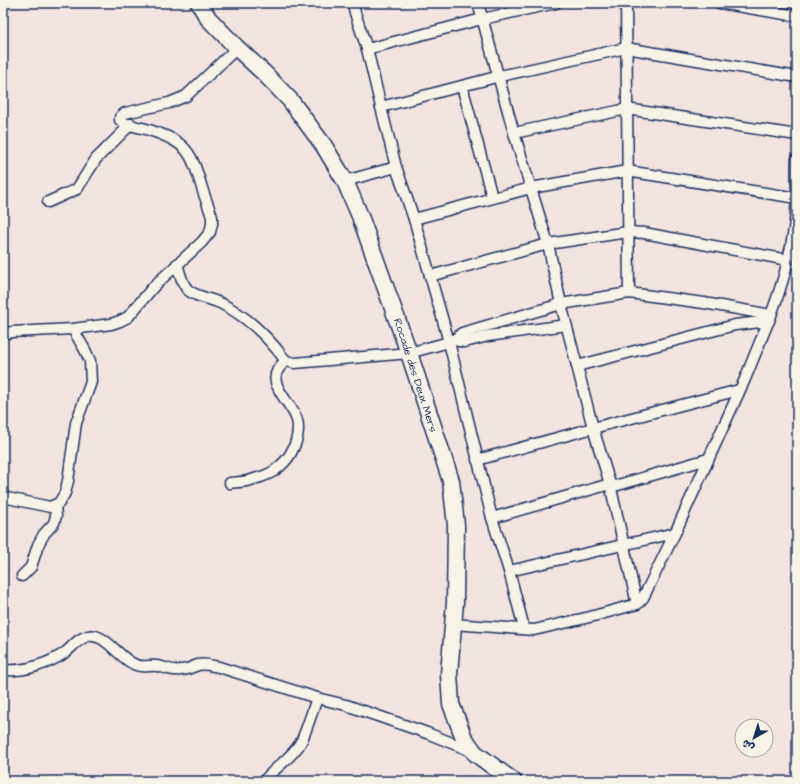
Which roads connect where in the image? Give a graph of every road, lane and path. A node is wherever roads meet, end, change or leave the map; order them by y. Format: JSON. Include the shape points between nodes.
{"nodes":[{"id":1,"x":199,"y":3,"type":"edge"},
{"id":2,"x":353,"y":3,"type":"edge"},
{"id":3,"x":478,"y":3,"type":"edge"},
{"id":4,"x":556,"y":3,"type":"edge"},
{"id":5,"x":626,"y":3,"type":"edge"},
{"id":6,"x":719,"y":3,"type":"edge"},
{"id":7,"x":797,"y":16,"type":"edge"},
{"id":8,"x":482,"y":19,"type":"junction"},
{"id":9,"x":237,"y":48,"type":"junction"},
{"id":10,"x":626,"y":48,"type":"junction"},
{"id":11,"x":367,"y":49,"type":"junction"},
{"id":12,"x":500,"y":76,"type":"junction"},
{"id":13,"x":797,"y":77,"type":"edge"},
{"id":14,"x":462,"y":86,"type":"junction"},
{"id":15,"x":380,"y":107,"type":"junction"},
{"id":16,"x":628,"y":109,"type":"junction"},
{"id":17,"x":131,"y":124,"type":"junction"},
{"id":18,"x":514,"y":133,"type":"junction"},
{"id":19,"x":797,"y":135,"type":"edge"},
{"id":20,"x":797,"y":159,"type":"edge"},
{"id":21,"x":396,"y":167,"type":"junction"},
{"id":22,"x":627,"y":171,"type":"junction"},
{"id":23,"x":345,"y":181,"type":"junction"},
{"id":24,"x":531,"y":188,"type":"junction"},
{"id":25,"x":492,"y":197,"type":"junction"},
{"id":26,"x":797,"y":198,"type":"edge"},
{"id":27,"x":48,"y":202,"type":"dead end"},
{"id":28,"x":414,"y":219,"type":"junction"},
{"id":29,"x":628,"y":232,"type":"junction"},
{"id":30,"x":548,"y":244,"type":"junction"},
{"id":31,"x":788,"y":260,"type":"junction"},
{"id":32,"x":178,"y":264,"type":"junction"},
{"id":33,"x":430,"y":276,"type":"junction"},
{"id":34,"x":628,"y":293,"type":"junction"},
{"id":35,"x":561,"y":304,"type":"junction"},
{"id":36,"x":770,"y":318,"type":"junction"},
{"id":37,"x":566,"y":325,"type":"junction"},
{"id":38,"x":73,"y":329,"type":"junction"},
{"id":39,"x":3,"y":334,"type":"edge"},
{"id":40,"x":451,"y":341,"type":"junction"},
{"id":41,"x":409,"y":353,"type":"junction"},
{"id":42,"x":286,"y":361,"type":"junction"},
{"id":43,"x":577,"y":366,"type":"junction"},
{"id":44,"x":739,"y":390,"type":"junction"},
{"id":45,"x":593,"y":428,"type":"junction"},
{"id":46,"x":708,"y":459,"type":"junction"},
{"id":47,"x":478,"y":460,"type":"junction"},
{"id":48,"x":230,"y":483,"type":"dead end"},
{"id":49,"x":610,"y":486,"type":"junction"},
{"id":50,"x":3,"y":497,"type":"edge"},
{"id":51,"x":54,"y":506,"type":"junction"},
{"id":52,"x":492,"y":518,"type":"junction"},
{"id":53,"x":675,"y":533,"type":"junction"},
{"id":54,"x":623,"y":544,"type":"junction"},
{"id":55,"x":509,"y":571,"type":"junction"},
{"id":56,"x":22,"y":576,"type":"dead end"},
{"id":57,"x":637,"y":604,"type":"junction"},
{"id":58,"x":453,"y":624,"type":"junction"},
{"id":59,"x":524,"y":628,"type":"junction"},
{"id":60,"x":3,"y":670,"type":"edge"},
{"id":61,"x":317,"y":698,"type":"junction"},
{"id":62,"x":476,"y":753,"type":"junction"},
{"id":63,"x":264,"y":781,"type":"edge"},
{"id":64,"x":513,"y":781,"type":"edge"}],
"edges":[{"from":1,"to":9,"type":"highway","name":"Rocade des Deux Mers","via":[[208,18]]},
{"from":2,"to":11,"type":"street"},
{"from":3,"to":8,"type":"street"},
{"from":4,"to":8,"type":"street"},
{"from":5,"to":10,"type":"street"},
{"from":6,"to":7,"type":"street"},
{"from":8,"to":11,"type":"street"},
{"from":8,"to":12,"type":"street"},
{"from":9,"to":17,"type":"street","via":[[186,96],[121,115],[122,122]]},
{"from":9,"to":23,"type":"highway","name":"Rocade des Deux Mers","via":[[290,100],[324,146]]},
{"from":10,"to":12,"type":"street"},
{"from":10,"to":13,"type":"street"},
{"from":10,"to":16,"type":"street"},
{"from":11,"to":15,"type":"street"},
{"from":12,"to":14,"type":"street"},
{"from":12,"to":18,"type":"street"},
{"from":14,"to":15,"type":"street"},
{"from":14,"to":25,"type":"street"},
{"from":15,"to":21,"type":"street"},
{"from":16,"to":18,"type":"street"},
{"from":16,"to":19,"type":"street"},
{"from":16,"to":22,"type":"street"},
{"from":17,"to":27,"type":"street","via":[[96,159],[77,189]]},
{"from":17,"to":32,"type":"street","via":[[172,138],[191,155],[197,169],[212,224],[210,232],[202,242]]},
{"from":18,"to":24,"type":"street"},
{"from":20,"to":26,"type":"street"},
{"from":21,"to":23,"type":"street"},
{"from":21,"to":28,"type":"street"},
{"from":22,"to":24,"type":"street"},
{"from":22,"to":26,"type":"street"},
{"from":22,"to":29,"type":"street"},
{"from":23,"to":41,"type":"highway","name":"Rocade des Deux Mers"},
{"from":24,"to":25,"type":"street"},
{"from":24,"to":30,"type":"street"},
{"from":25,"to":28,"type":"street"},
{"from":26,"to":31,"type":"street"},
{"from":28,"to":33,"type":"street"},
{"from":29,"to":30,"type":"street"},
{"from":29,"to":31,"type":"street"},
{"from":29,"to":34,"type":"street"},
{"from":30,"to":33,"type":"street"},
{"from":30,"to":35,"type":"street"},
{"from":31,"to":36,"type":"street"},
{"from":32,"to":38,"type":"street","via":[[155,285],[128,317],[120,322]]},
{"from":32,"to":42,"type":"street","via":[[182,282],[188,291],[224,304],[255,326],[274,344]]},
{"from":33,"to":40,"type":"street"},
{"from":34,"to":35,"type":"street"},
{"from":34,"to":36,"type":"street","via":[[704,303]]},
{"from":35,"to":37,"type":"street"},
{"from":35,"to":40,"type":"street","via":[[462,333]]},
{"from":36,"to":43,"type":"street"},
{"from":36,"to":44,"type":"street"},
{"from":37,"to":40,"type":"street","via":[[488,336],[465,342]]},
{"from":37,"to":43,"type":"street"},
{"from":38,"to":39,"type":"street"},
{"from":38,"to":51,"type":"street","via":[[90,361],[91,382],[76,423],[65,493]]},
{"from":40,"to":41,"type":"street"},
{"from":40,"to":47,"type":"street"},
{"from":41,"to":42,"type":"street","via":[[295,363]]},
{"from":41,"to":58,"type":"highway","name":"Rocade des Deux Mers","via":[[451,481],[456,526]]},
{"from":42,"to":48,"type":"street","via":[[277,371],[276,386],[297,420],[295,445],[280,467],[269,474],[253,480]]},
{"from":43,"to":45,"type":"street"},
{"from":44,"to":45,"type":"street"},
{"from":44,"to":46,"type":"street"},
{"from":45,"to":47,"type":"street"},
{"from":45,"to":49,"type":"street"},
{"from":46,"to":49,"type":"street"},
{"from":46,"to":53,"type":"street"},
{"from":47,"to":52,"type":"street"},
{"from":49,"to":52,"type":"street"},
{"from":49,"to":54,"type":"street"},
{"from":50,"to":51,"type":"street"},
{"from":51,"to":56,"type":"street","via":[[54,523],[38,545],[31,567]]},
{"from":52,"to":55,"type":"street"},
{"from":53,"to":54,"type":"street"},
{"from":53,"to":57,"type":"street","via":[[643,598]]},
{"from":54,"to":55,"type":"street"},
{"from":54,"to":57,"type":"street"},
{"from":55,"to":59,"type":"street"},
{"from":57,"to":59,"type":"street","via":[[534,630]]},
{"from":58,"to":59,"type":"street"},
{"from":58,"to":62,"type":"highway","name":"Rocade des Deux Mers","via":[[449,674],[451,704],[464,738]]},
{"from":60,"to":61,"type":"street","via":[[14,671],[51,660],[66,652],[82,638],[93,636],[101,638],[127,661],[136,665],[158,666],[175,671],[207,664]]},
{"from":61,"to":62,"type":"street","via":[[346,705],[427,733]]},
{"from":61,"to":63,"type":"street","via":[[300,743]]},
{"from":62,"to":64,"type":"highway","name":"Rocade des Deux Mers"}]}
